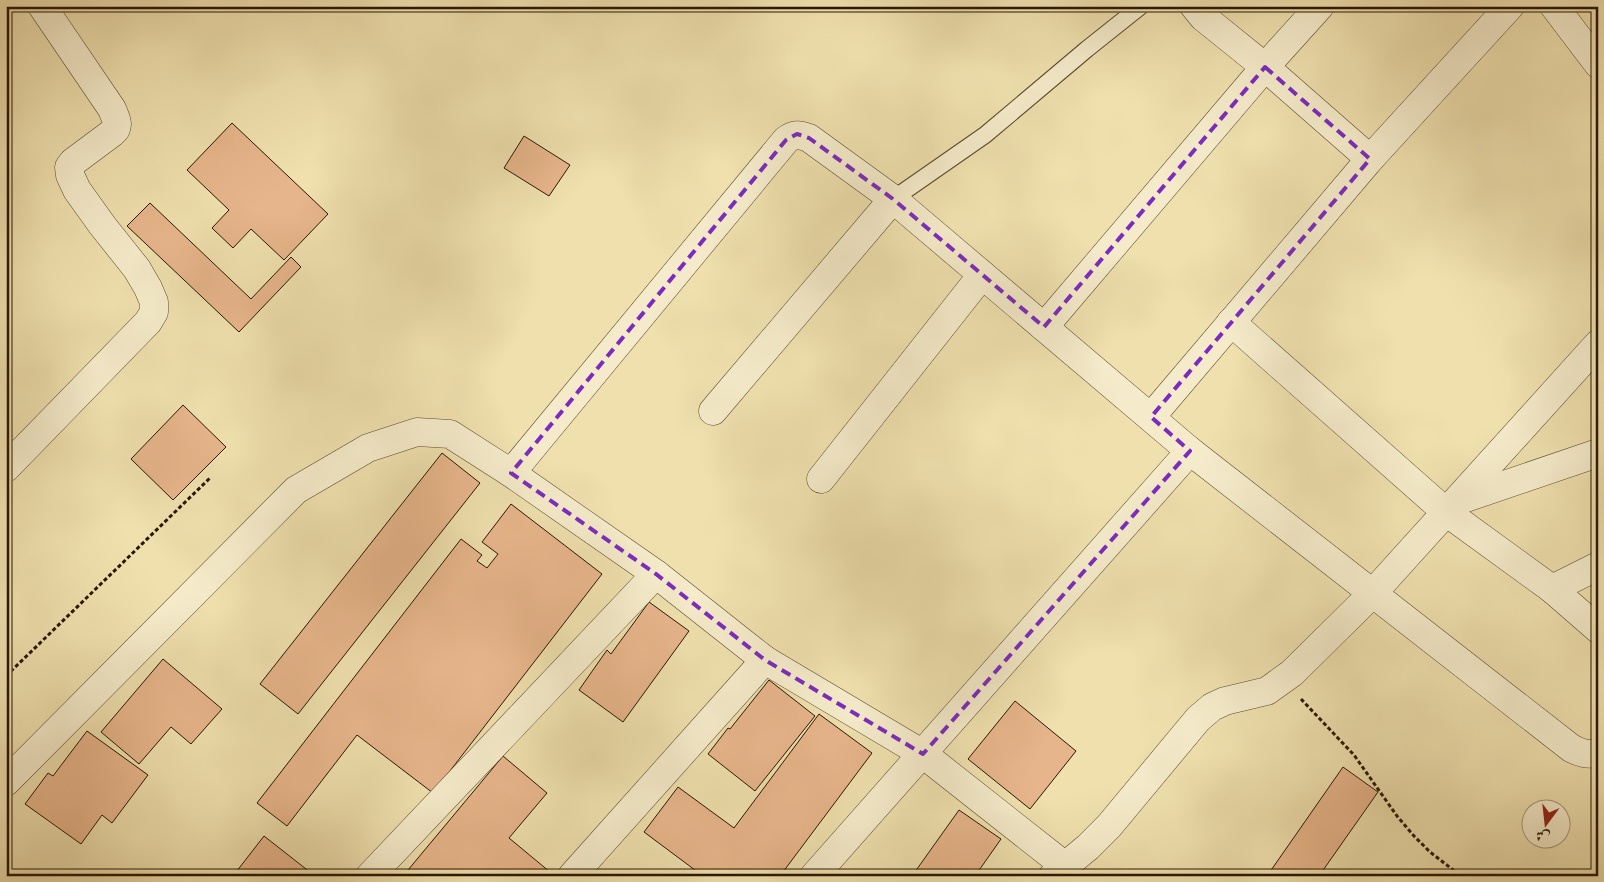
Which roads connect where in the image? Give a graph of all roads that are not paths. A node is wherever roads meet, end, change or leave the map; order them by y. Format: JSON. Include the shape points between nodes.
{"nodes":[{"id":1,"x":42,"y":6,"type":"edge"},
{"id":2,"x":1141,"y":6,"type":"edge"},
{"id":3,"x":1194,"y":6,"type":"edge"},
{"id":4,"x":1320,"y":6,"type":"edge"},
{"id":5,"x":1510,"y":6,"type":"edge"},
{"id":6,"x":1554,"y":6,"type":"edge"},
{"id":7,"x":1598,"y":64,"type":"edge"},
{"id":8,"x":1265,"y":67,"type":"junction"},
{"id":9,"x":1370,"y":159,"type":"junction"},
{"id":10,"x":893,"y":198,"type":"junction"},
{"id":11,"x":982,"y":275,"type":"junction"},
{"id":12,"x":1231,"y":322,"type":"junction"},
{"id":13,"x":1044,"y":327,"type":"junction"},
{"id":14,"x":1598,"y":344,"type":"edge"},
{"id":15,"x":713,"y":411,"type":"dead end"},
{"id":16,"x":1150,"y":417,"type":"junction"},
{"id":17,"x":1190,"y":451,"type":"junction"},
{"id":18,"x":1598,"y":453,"type":"edge"},
{"id":19,"x":6,"y":468,"type":"edge"},
{"id":20,"x":511,"y":473,"type":"junction"},
{"id":21,"x":821,"y":479,"type":"dead end"},
{"id":22,"x":1450,"y":507,"type":"junction"},
{"id":23,"x":1598,"y":566,"type":"edge"},
{"id":24,"x":656,"y":574,"type":"junction"},
{"id":25,"x":1552,"y":589,"type":"junction"},
{"id":26,"x":1372,"y":594,"type":"junction"},
{"id":27,"x":1598,"y":629,"type":"edge"},
{"id":28,"x":765,"y":660,"type":"junction"},
{"id":29,"x":1598,"y":753,"type":"edge"},
{"id":30,"x":923,"y":754,"type":"junction"},
{"id":31,"x":6,"y":782,"type":"edge"},
{"id":32,"x":1059,"y":871,"type":"edge"},
{"id":33,"x":370,"y":876,"type":"edge"},
{"id":34,"x":572,"y":876,"type":"edge"},
{"id":35,"x":814,"y":876,"type":"edge"}],
"edges":[{"from":1,"to":19,"type":"street","via":[[116,119],[116,129],[73,162],[69,167],[70,175],[77,190],[137,269],[154,302],[154,312],[148,322]]},
{"from":2,"to":10,"type":"lane","via":[[985,136]]},
{"from":3,"to":8,"type":"street"},
{"from":4,"to":8,"type":"street"},
{"from":5,"to":9,"type":"street"},
{"from":6,"to":7,"type":"street"},
{"from":8,"to":9,"type":"street"},
{"from":8,"to":13,"type":"street"},
{"from":9,"to":12,"type":"street"},
{"from":10,"to":11,"type":"street"},
{"from":10,"to":15,"type":"street"},
{"from":10,"to":20,"type":"street","via":[[809,138],[802,135],[786,140]]},
{"from":11,"to":13,"type":"street"},
{"from":11,"to":21,"type":"street"},
{"from":12,"to":16,"type":"street"},
{"from":12,"to":22,"type":"street"},
{"from":13,"to":16,"type":"street"},
{"from":14,"to":22,"type":"street"},
{"from":16,"to":17,"type":"street"},
{"from":17,"to":26,"type":"street"},
{"from":17,"to":30,"type":"street"},
{"from":18,"to":22,"type":"street"},
{"from":20,"to":24,"type":"street"},
{"from":20,"to":31,"type":"street","via":[[450,434],[417,432],[368,448],[296,490]]},
{"from":22,"to":25,"type":"street"},
{"from":22,"to":26,"type":"street"},
{"from":23,"to":25,"type":"street"},
{"from":24,"to":28,"type":"street"},
{"from":24,"to":33,"type":"street"},
{"from":25,"to":27,"type":"street"},
{"from":26,"to":29,"type":"street","via":[[1570,748],[1589,754]]},
{"from":26,"to":32,"type":"street","via":[[1284,680],[1267,691],[1218,704],[1198,719],[1109,826]]},
{"from":28,"to":30,"type":"street"},
{"from":28,"to":34,"type":"street"},
{"from":30,"to":32,"type":"street"},
{"from":30,"to":35,"type":"street"}]}
